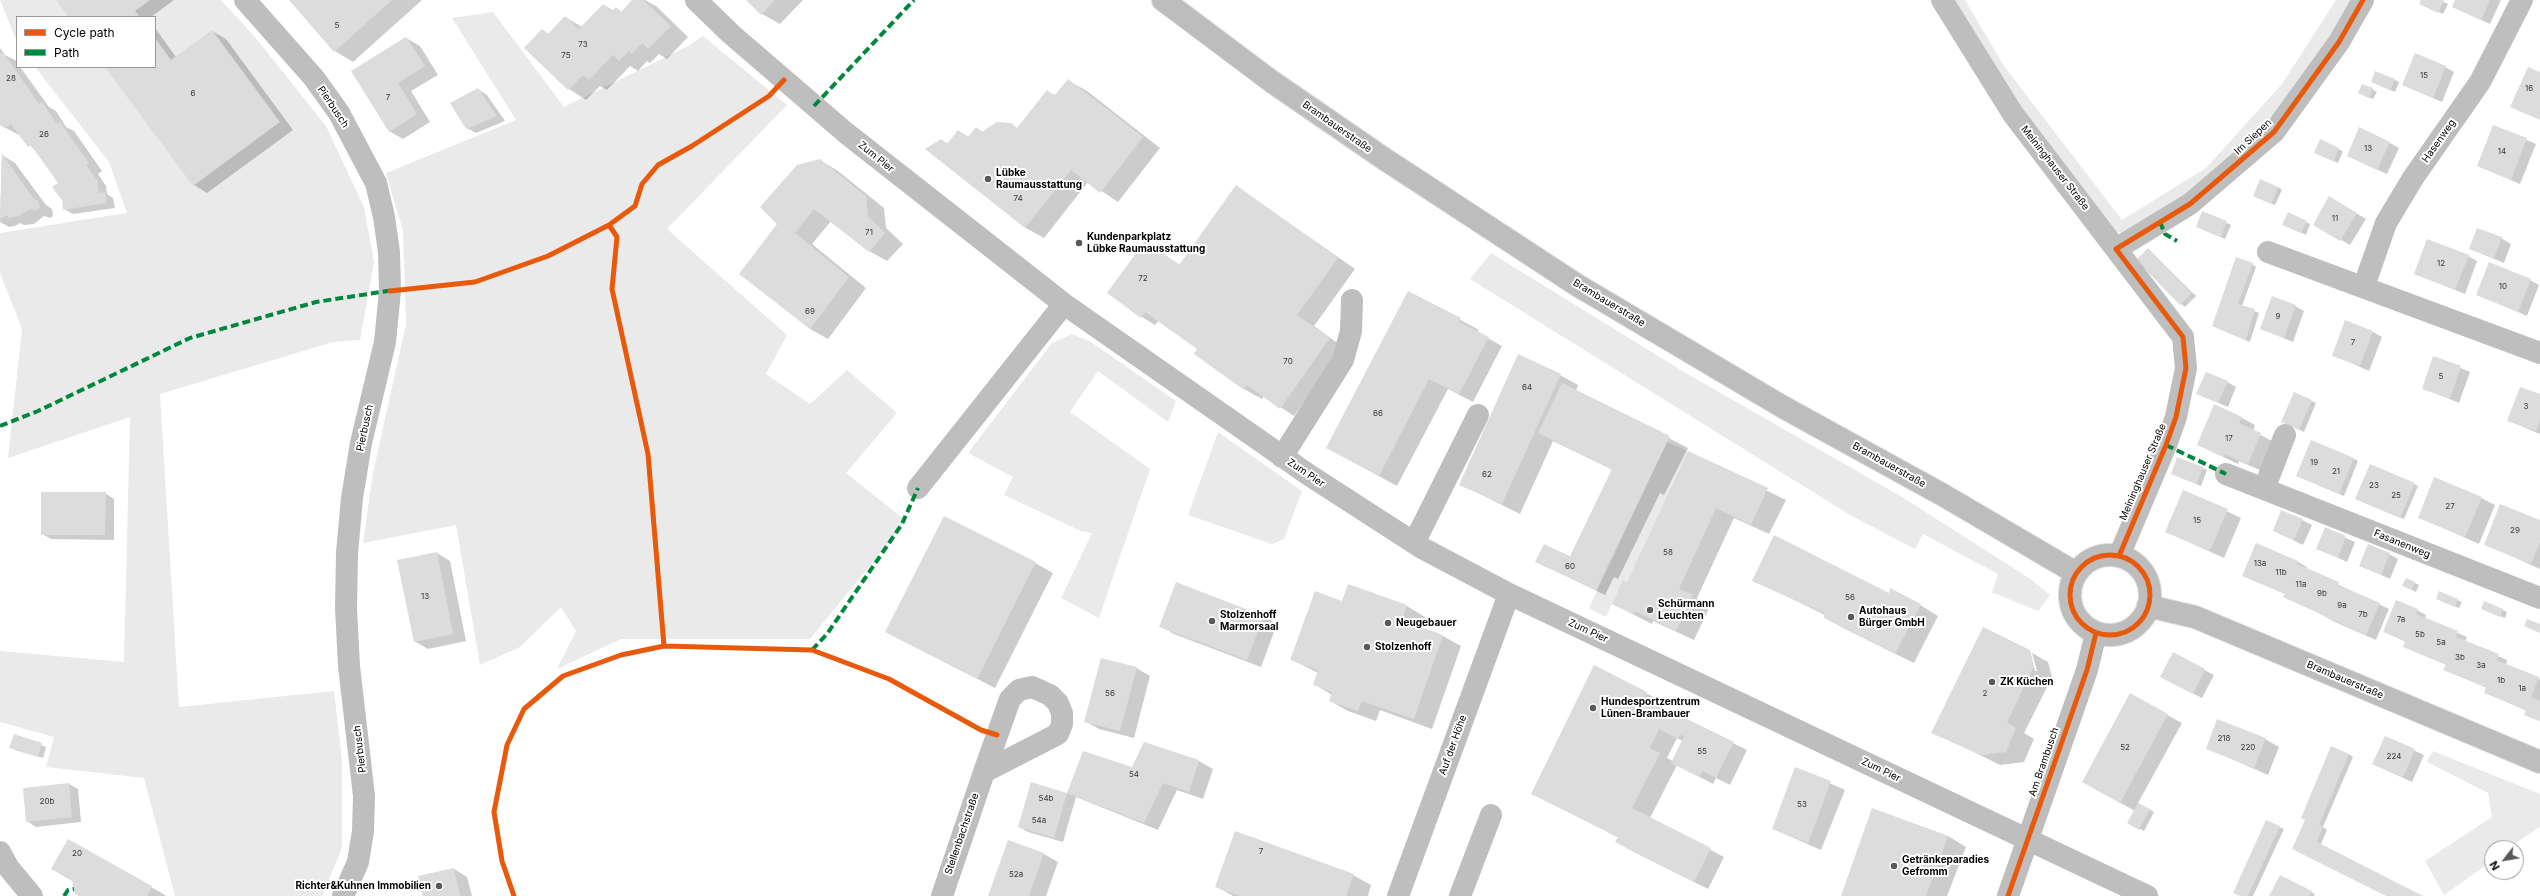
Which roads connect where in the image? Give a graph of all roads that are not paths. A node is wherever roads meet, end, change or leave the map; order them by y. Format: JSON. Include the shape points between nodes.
{"nodes":[{"id":1,"x":245,"y":0,"type":"edge"},
{"id":2,"x":696,"y":0,"type":"edge"},
{"id":3,"x":1163,"y":0,"type":"edge"},
{"id":4,"x":1942,"y":0,"type":"edge"},
{"id":5,"x":2363,"y":0,"type":"edge"},
{"id":6,"x":2522,"y":0,"type":"edge"},
{"id":7,"x":2116,"y":249,"type":"junction"},
{"id":8,"x":2268,"y":252,"type":"dead end"},
{"id":9,"x":2364,"y":286,"type":"junction"},
{"id":10,"x":1352,"y":300,"type":"dead end"},
{"id":11,"x":1064,"y":304,"type":"junction"},
{"id":12,"x":2540,"y":353,"type":"edge"},
{"id":13,"x":1478,"y":415,"type":"dead end"},
{"id":14,"x":2285,"y":435,"type":"dead end"},
{"id":15,"x":1282,"y":457,"type":"junction"},
{"id":16,"x":2226,"y":474,"type":"dead end"},
{"id":17,"x":918,"y":488,"type":"dead end"},
{"id":18,"x":2264,"y":489,"type":"junction"},
{"id":19,"x":1414,"y":543,"type":"junction"},
{"id":20,"x":2119,"y":556,"type":"junction"},
{"id":21,"x":2076,"y":573,"type":"junction"},
{"id":22,"x":1509,"y":594,"type":"junction"},
{"id":23,"x":2540,"y":598,"type":"edge"},
{"id":24,"x":2148,"y":606,"type":"junction"},
{"id":25,"x":2096,"y":634,"type":"junction"},
{"id":26,"x":2540,"y":762,"type":"edge"},
{"id":27,"x":984,"y":772,"type":"dead end"},
{"id":28,"x":1491,"y":815,"type":"dead end"},
{"id":29,"x":2027,"y":839,"type":"junction"},
{"id":30,"x":0,"y":852,"type":"edge"},
{"id":31,"x":32,"y":896,"type":"edge"},
{"id":32,"x":343,"y":896,"type":"edge"},
{"id":33,"x":942,"y":896,"type":"edge"},
{"id":34,"x":1398,"y":896,"type":"edge"},
{"id":35,"x":1460,"y":896,"type":"edge"},
{"id":36,"x":2008,"y":896,"type":"edge"},
{"id":37,"x":2147,"y":896,"type":"edge"}],
"edges":[{"from":1,"to":32,"type":"street","name":"Pierbusch","via":[[314,78],[339,113],[376,184],[389,252],[390,291],[385,342],[361,443],[347,553],[349,666],[364,796],[363,831],[358,862]]},
{"from":2,"to":11,"type":"street","name":"Zum Pier","via":[[731,34],[846,133]]},
{"from":3,"to":21,"type":"main road","name":"Brambauerstraße","via":[[1271,81],[1577,285],[1783,407],[1943,495]]},
{"from":4,"to":7,"type":"street","name":"Meininghauser Straße","via":[[2013,114]]},
{"from":5,"to":7,"type":"street","name":"Im Siepen","via":[[2339,42],[2274,132],[2190,204]]},
{"from":6,"to":9,"type":"street","name":"Hasenweg","via":[[2480,82],[2413,178],[2386,223]]},
{"from":7,"to":20,"type":"street","name":"Meininghauser Straße","via":[[2183,337],[2186,368],[2176,416],[2166,445]]},
{"from":8,"to":9,"type":"street"},
{"from":9,"to":12,"type":"street"},
{"from":10,"to":15,"type":"street","via":[[1351,332],[1343,360]]},
{"from":11,"to":15,"type":"street","name":"Zum Pier"},
{"from":11,"to":17,"type":"street"},
{"from":13,"to":19,"type":"street"},
{"from":14,"to":18,"type":"street"},
{"from":15,"to":19,"type":"street","name":"Zum Pier"},
{"from":16,"to":18,"type":"street","name":"Fasanenweg"},
{"from":18,"to":23,"type":"street","name":"Fasanenweg"},
{"from":19,"to":22,"type":"street","name":"Zum Pier"},
{"from":20,"to":21,"type":"main road","via":[[2099,556],[2082,565]]},
{"from":20,"to":24,"type":"main road","via":[[2141,569],[2150,593]]},
{"from":21,"to":25,"type":"main road","via":[[2069,596],[2071,608],[2077,619]]},
{"from":22,"to":29,"type":"street","name":"Zum Pier"},
{"from":22,"to":34,"type":"street","name":"Auf der Höhe"},
{"from":24,"to":25,"type":"main road","via":[[2138,625],[2129,631],[2107,636]]},
{"from":24,"to":26,"type":"main road","name":"Brambauerstraße","via":[[2195,617]]},
{"from":25,"to":29,"type":"street","name":"Am Brambusch","via":[[2087,670]]},
{"from":27,"to":33,"type":"street","name":"Stellenbachstraße"},
{"from":28,"to":35,"type":"street"},
{"from":29,"to":36,"type":"street","name":"Am Brambusch"},
{"from":29,"to":37,"type":"street","name":"Zum Pier"},
{"from":30,"to":31,"type":"street","via":[[8,867]]}]}
